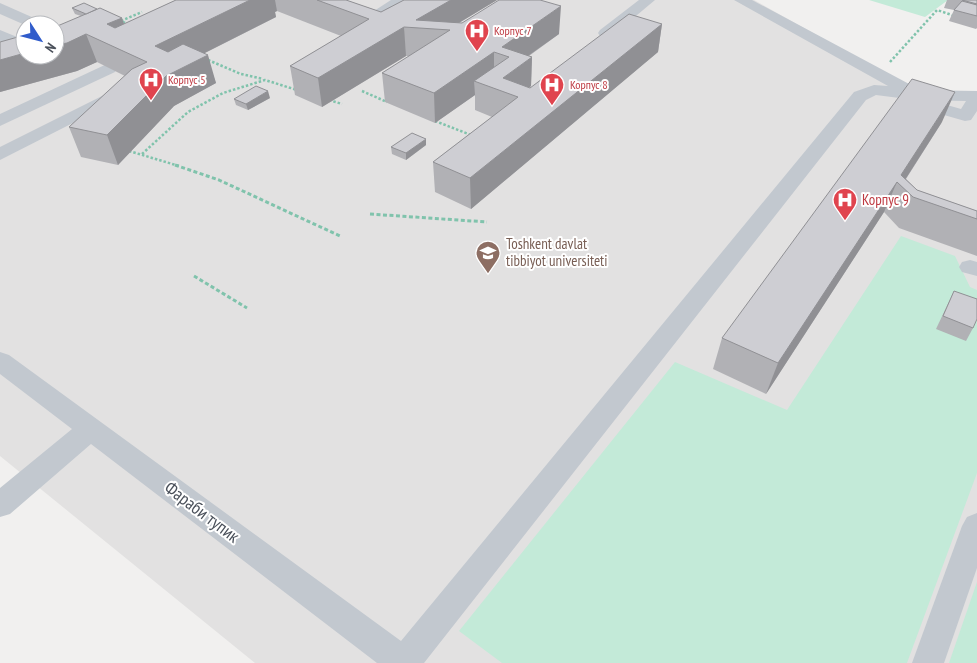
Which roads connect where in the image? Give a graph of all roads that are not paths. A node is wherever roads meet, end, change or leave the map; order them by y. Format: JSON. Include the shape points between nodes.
{"nodes":[{"id":1,"x":402,"y":0,"type":"edge"},
{"id":2,"x":648,"y":0,"type":"edge"},
{"id":3,"x":742,"y":0,"type":"edge"},
{"id":4,"x":0,"y":8,"type":"edge"},
{"id":5,"x":382,"y":11,"type":"edge"},
{"id":6,"x":16,"y":15,"type":"edge"},
{"id":7,"x":0,"y":36,"type":"edge"},
{"id":8,"x":15,"y":39,"type":"edge"},
{"id":9,"x":594,"y":41,"type":"edge"},
{"id":10,"x":15,"y":42,"type":"edge"},
{"id":11,"x":0,"y":49,"type":"edge"},
{"id":12,"x":109,"y":68,"type":"edge"},
{"id":13,"x":139,"y":82,"type":"edge"},
{"id":14,"x":975,"y":96,"type":"edge"},
{"id":15,"x":920,"y":106,"type":"junction"},
{"id":16,"x":0,"y":121,"type":"edge"},
{"id":17,"x":0,"y":154,"type":"edge"},
{"id":18,"x":0,"y":361,"type":"edge"},
{"id":19,"x":91,"y":429,"type":"junction"},
{"id":20,"x":0,"y":505,"type":"edge"},
{"id":21,"x":977,"y":526,"type":"edge"},
{"id":22,"x":403,"y":663,"type":"edge"},
{"id":23,"x":928,"y":663,"type":"edge"}],
"edges":[{"from":1,"to":5,"type":"street"},
{"from":2,"to":9,"type":"street"},
{"from":3,"to":15,"type":"street","via":[[878,74]]},
{"from":4,"to":6,"type":"street"},
{"from":7,"to":8,"type":"street"},
{"from":10,"to":11,"type":"street"},
{"from":12,"to":16,"type":"street"},
{"from":13,"to":17,"type":"street"},
{"from":14,"to":15,"type":"street","via":[[964,116],[933,106]]},
{"from":15,"to":22,"type":"street","via":[[874,90],[860,96]]},
{"from":18,"to":19,"type":"street","name":"Фараби тупик"},
{"from":19,"to":20,"type":"street"},
{"from":19,"to":22,"type":"street","name":"Фараби тупик"},
{"from":21,"to":23,"type":"street"}]}
